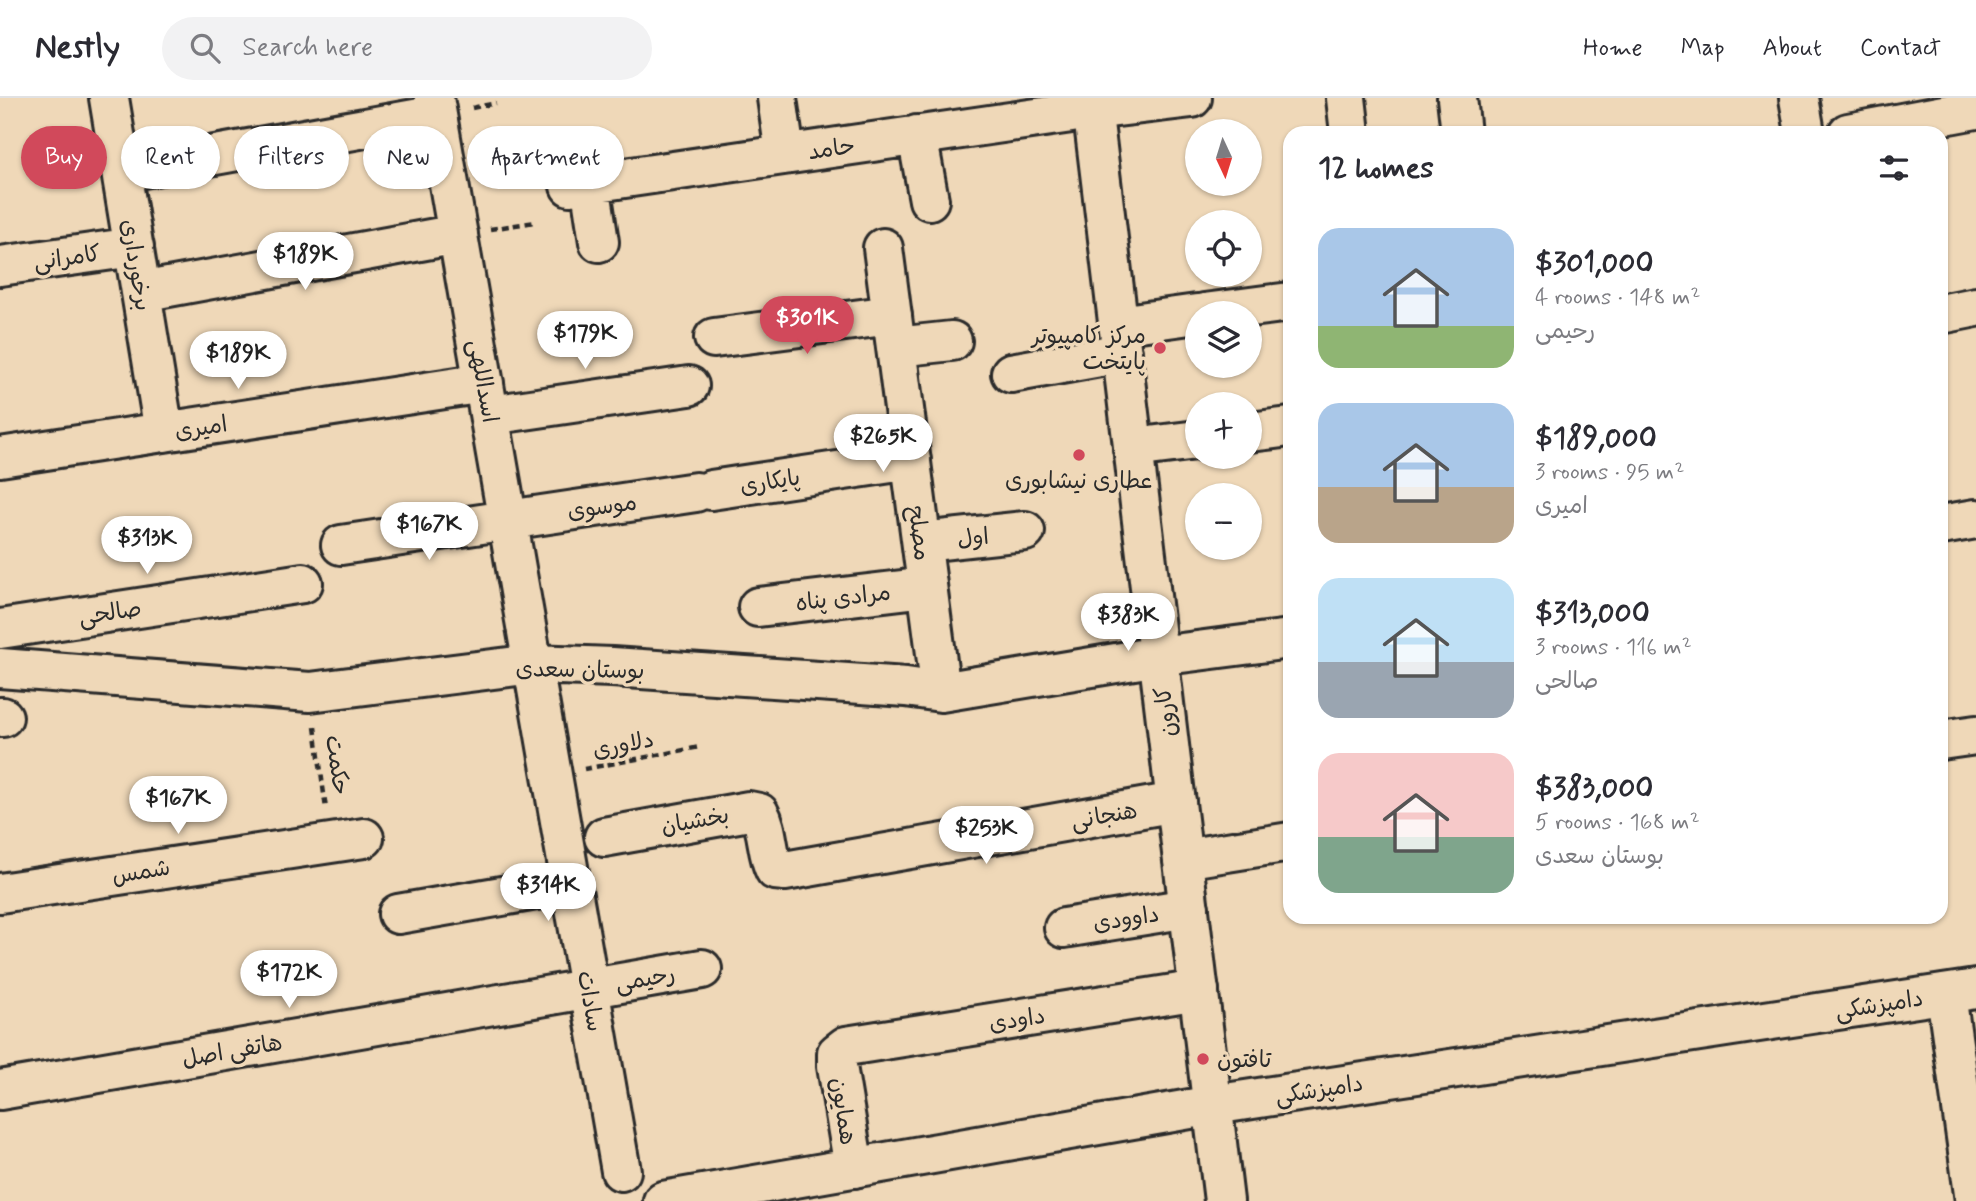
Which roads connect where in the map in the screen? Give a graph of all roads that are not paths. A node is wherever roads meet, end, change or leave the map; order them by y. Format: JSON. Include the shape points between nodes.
{"nodes":[{"id":1,"x":109,"y":98,"type":"edge"},
{"id":2,"x":777,"y":98,"type":"edge"},
{"id":3,"x":1192,"y":98,"type":"edge"},
{"id":4,"x":1346,"y":98,"type":"edge"},
{"id":5,"x":1457,"y":98,"type":"edge"},
{"id":6,"x":1799,"y":98,"type":"edge"},
{"id":7,"x":1091,"y":104,"type":"edge"},
{"id":8,"x":435,"y":106,"type":"edge"},
{"id":9,"x":1976,"y":109,"type":"edge"},
{"id":10,"x":1349,"y":126,"type":"edge"},
{"id":11,"x":1460,"y":126,"type":"edge"},
{"id":12,"x":1804,"y":126,"type":"edge"},
{"id":13,"x":1885,"y":126,"type":"edge"},
{"id":14,"x":917,"y":135,"type":"junction"},
{"id":15,"x":220,"y":151,"type":"edge"},
{"id":16,"x":785,"y":154,"type":"junction"},
{"id":17,"x":121,"y":172,"type":"edge"},
{"id":18,"x":124,"y":189,"type":"edge"},
{"id":19,"x":929,"y":200,"type":"dead end"},
{"id":20,"x":458,"y":234,"type":"junction"},
{"id":21,"x":599,"y":242,"type":"dead end"},
{"id":22,"x":134,"y":247,"type":"junction"},
{"id":23,"x":883,"y":248,"type":"dead end"},
{"id":24,"x":0,"y":266,"type":"edge"},
{"id":25,"x":141,"y":292,"type":"junction"},
{"id":26,"x":1283,"y":303,"type":"edge"},
{"id":27,"x":1262,"y":306,"type":"edge"},
{"id":28,"x":1976,"y":307,"type":"edge"},
{"id":29,"x":1948,"y":313,"type":"edge"},
{"id":30,"x":1185,"y":318,"type":"edge"},
{"id":31,"x":894,"y":331,"type":"junction"},
{"id":32,"x":714,"y":338,"type":"dead end"},
{"id":33,"x":1120,"y":339,"type":"junction"},
{"id":34,"x":952,"y":341,"type":"dead end"},
{"id":35,"x":1011,"y":373,"type":"dead end"},
{"id":36,"x":689,"y":386,"type":"dead end"},
{"id":37,"x":487,"y":399,"type":"junction"},
{"id":38,"x":1283,"y":428,"type":"edge"},
{"id":39,"x":1262,"y":430,"type":"edge"},
{"id":40,"x":164,"y":432,"type":"junction"},
{"id":41,"x":1185,"y":441,"type":"edge"},
{"id":42,"x":1133,"y":448,"type":"junction"},
{"id":43,"x":0,"y":457,"type":"edge"},
{"id":44,"x":911,"y":460,"type":"junction"},
{"id":45,"x":704,"y":491,"type":"joint"},
{"id":46,"x":1976,"y":519,"type":"edge"},
{"id":47,"x":508,"y":520,"type":"junction"},
{"id":48,"x":1948,"y":524,"type":"edge"},
{"id":49,"x":1025,"y":531,"type":"dead end"},
{"id":50,"x":922,"y":542,"type":"junction"},
{"id":51,"x":341,"y":545,"type":"dead end"},
{"id":52,"x":303,"y":583,"type":"dead end"},
{"id":53,"x":927,"y":587,"type":"junction"},
{"id":54,"x":758,"y":607,"type":"dead end"},
{"id":55,"x":0,"y":629,"type":"edge"},
{"id":56,"x":1283,"y":640,"type":"edge"},
{"id":57,"x":1158,"y":656,"type":"junction"},
{"id":58,"x":533,"y":664,"type":"junction"},
{"id":59,"x":0,"y":668,"type":"edge"},
{"id":60,"x":941,"y":692,"type":"junction"},
{"id":61,"x":1976,"y":735,"type":"edge"},
{"id":62,"x":1948,"y":739,"type":"edge"},
{"id":63,"x":1176,"y":802,"type":"junction"},
{"id":64,"x":604,"y":837,"type":"dead end"},
{"id":65,"x":348,"y":840,"type":"road end"},
{"id":66,"x":1283,"y":843,"type":"edge"},
{"id":67,"x":1183,"y":859,"type":"junction"},
{"id":68,"x":785,"y":872,"type":"joint"},
{"id":69,"x":571,"y":884,"type":"junction"},
{"id":70,"x":0,"y":893,"type":"edge"},
{"id":71,"x":1189,"y":908,"type":"junction"},
{"id":72,"x":398,"y":914,"type":"dead end"},
{"id":73,"x":1064,"y":928,"type":"dead end"},
{"id":74,"x":702,"y":969,"type":"dead end"},
{"id":75,"x":589,"y":988,"type":"junction"},
{"id":76,"x":1199,"y":990,"type":"junction"},
{"id":77,"x":1961,"y":992,"type":"edge"},
{"id":78,"x":837,"y":1054,"type":"joint"},
{"id":79,"x":0,"y":1090,"type":"edge"},
{"id":80,"x":1213,"y":1105,"type":"junction"},
{"id":81,"x":854,"y":1168,"type":"junction"},
{"id":82,"x":622,"y":1187,"type":"edge"},
{"id":83,"x":730,"y":1195,"type":"edge"},
{"id":84,"x":663,"y":1201,"type":"edge"},
{"id":85,"x":1224,"y":1201,"type":"edge"},
{"id":86,"x":1975,"y":1201,"type":"edge"}],
"edges":[{"from":1,"to":17,"type":"street","name":"برخورداری"},
{"from":2,"to":16,"type":"street"},
{"from":3,"to":7,"type":"street","name":"حامد"},
{"from":4,"to":10,"type":"street"},
{"from":5,"to":11,"type":"street"},
{"from":6,"to":12,"type":"street"},
{"from":7,"to":14,"type":"street","name":"حامد"},
{"from":7,"to":33,"type":"street","name":"کارون"},
{"from":8,"to":15,"type":"street"},
{"from":8,"to":20,"type":"street","name":"اسداللهی"},
{"from":9,"to":13,"type":"street"},
{"from":14,"to":16,"type":"street","name":"حامد"},
{"from":14,"to":19,"type":"street"},
{"from":16,"to":21,"type":"street","name":"حامد","via":[[580,184]]},
{"from":18,"to":22,"type":"street","name":"برخورداری"},
{"from":20,"to":25,"type":"street"},
{"from":20,"to":37,"type":"street","name":"اسداللهی"},
{"from":22,"to":24,"type":"street","name":"کامرانی"},
{"from":22,"to":25,"type":"street","name":"برخورداری"},
{"from":23,"to":31,"type":"street","name":"مصلح"},
{"from":25,"to":40,"type":"street","name":"برخورداری"},
{"from":26,"to":27,"type":"street"},
{"from":28,"to":29,"type":"street"},
{"from":30,"to":33,"type":"street"},
{"from":31,"to":32,"type":"street"},
{"from":31,"to":34,"type":"street"},
{"from":31,"to":44,"type":"street","name":"مصلح"},
{"from":33,"to":35,"type":"street"},
{"from":33,"to":42,"type":"street","name":"کارون"},
{"from":36,"to":37,"type":"street","name":"امیری"},
{"from":37,"to":40,"type":"street","name":"امیری"},
{"from":37,"to":47,"type":"street","name":"اسداللهی"},
{"from":38,"to":39,"type":"street"},
{"from":40,"to":43,"type":"street","name":"امیری"},
{"from":41,"to":42,"type":"street"},
{"from":42,"to":57,"type":"street","name":"کارون"},
{"from":44,"to":45,"type":"street","name":"پایکاری"},
{"from":44,"to":50,"type":"street","name":"مصلح"},
{"from":45,"to":47,"type":"street","name":"موسوی"},
{"from":46,"to":48,"type":"street"},
{"from":47,"to":51,"type":"street","name":"موسوی"},
{"from":47,"to":58,"type":"street","name":"اسداللهی"},
{"from":49,"to":50,"type":"street","name":"اول"},
{"from":50,"to":53,"type":"street","name":"مصلح"},
{"from":52,"to":55,"type":"street","name":"صالحی"},
{"from":53,"to":54,"type":"street","name":"مرادی پناه"},
{"from":53,"to":60,"type":"street","name":"مصلح"},
{"from":56,"to":57,"type":"street","name":"بوستان سعدی"},
{"from":57,"to":60,"type":"street","name":"بوستان سعدی"},
{"from":57,"to":63,"type":"street","name":"کارون"},
{"from":58,"to":59,"type":"street","name":"بوستان سعدی","via":[[310,692]]},
{"from":58,"to":60,"type":"street","name":"بوستان سعدی"},
{"from":58,"to":69,"type":"street","name":"سادات"},
{"from":61,"to":62,"type":"street"},
{"from":63,"to":67,"type":"street","name":"کارون"},
{"from":63,"to":68,"type":"street","name":"هنجانی"},
{"from":64,"to":68,"type":"street","name":"بخشیان","via":[[749,811],[759,813],[770,860],[775,870]]},
{"from":65,"to":70,"type":"street","name":"شمس"},
{"from":66,"to":67,"type":"street"},
{"from":67,"to":71,"type":"street","name":"کارون"},
{"from":69,"to":72,"type":"street"},
{"from":69,"to":75,"type":"street","name":"سادات"},
{"from":71,"to":73,"type":"street","name":"داوودی"},
{"from":71,"to":76,"type":"street","name":"کارون"},
{"from":74,"to":75,"type":"street","name":"رحیمی"},
{"from":75,"to":79,"type":"street","name":"هاتفی اصل"},
{"from":75,"to":82,"type":"street","name":"سادات"},
{"from":76,"to":78,"type":"street","name":"داودی","via":[[846,1046]]},
{"from":76,"to":80,"type":"street","name":"کارون"},
{"from":77,"to":80,"type":"street","name":"دامپزشکی"},
{"from":77,"to":86,"type":"street"},
{"from":78,"to":81,"type":"street","name":"همایون"},
{"from":80,"to":81,"type":"street","name":"دامپزشکی"},
{"from":80,"to":85,"type":"street","name":"کارون"},
{"from":81,"to":83,"type":"street","name":"دامپزشکی"},
{"from":83,"to":84,"type":"street","name":"دامپزشکی"}]}
